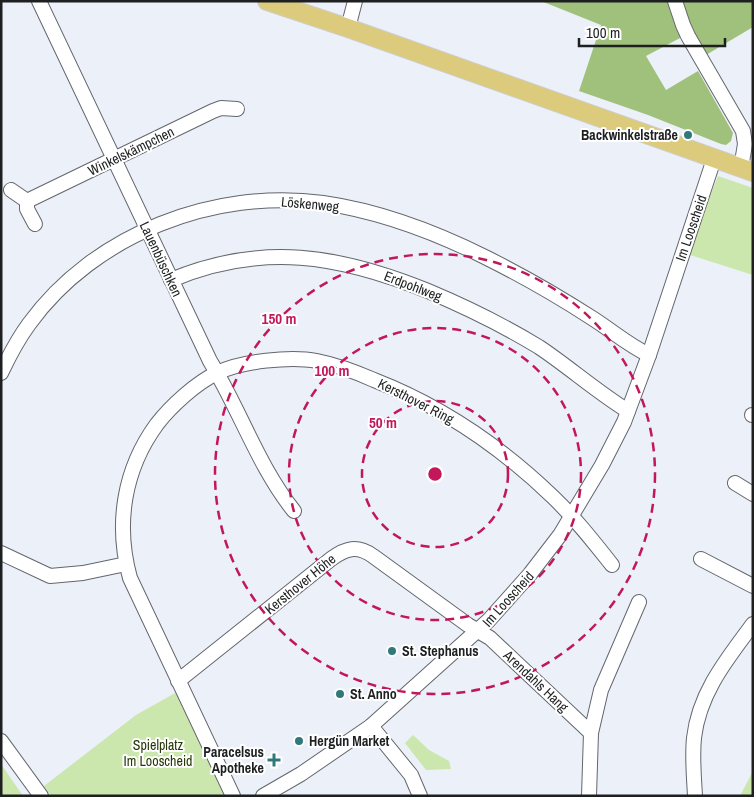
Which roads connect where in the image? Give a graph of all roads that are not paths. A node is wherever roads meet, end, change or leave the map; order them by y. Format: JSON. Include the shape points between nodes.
{"nodes":[{"id":1,"x":38,"y":1,"type":"edge"},
{"id":2,"x":267,"y":1,"type":"edge"},
{"id":3,"x":355,"y":1,"type":"edge"},
{"id":4,"x":675,"y":1,"type":"edge"},
{"id":5,"x":348,"y":28,"type":"junction"},
{"id":6,"x":237,"y":109,"type":"dead end"},
{"id":7,"x":115,"y":159,"type":"junction"},
{"id":8,"x":714,"y":159,"type":"junction"},
{"id":9,"x":747,"y":170,"type":"edge"},
{"id":10,"x":11,"y":190,"type":"dead end"},
{"id":11,"x":27,"y":201,"type":"junction"},
{"id":12,"x":36,"y":224,"type":"dead end"},
{"id":13,"x":147,"y":229,"type":"junction"},
{"id":14,"x":171,"y":280,"type":"junction"},
{"id":15,"x":649,"y":355,"type":"junction"},
{"id":16,"x":1,"y":373,"type":"edge"},
{"id":17,"x":217,"y":373,"type":"junction"},
{"id":18,"x":628,"y":411,"type":"junction"},
{"id":19,"x":735,"y":483,"type":"dead end"},
{"id":20,"x":753,"y":494,"type":"edge"},
{"id":21,"x":294,"y":511,"type":"dead end"},
{"id":22,"x":573,"y":516,"type":"junction"},
{"id":23,"x":1,"y":553,"type":"edge"},
{"id":24,"x":701,"y":559,"type":"dead end"},
{"id":25,"x":126,"y":564,"type":"junction"},
{"id":26,"x":612,"y":565,"type":"dead end"},
{"id":27,"x":753,"y":586,"type":"edge"},
{"id":28,"x":640,"y":602,"type":"dead end"},
{"id":29,"x":753,"y":624,"type":"edge"},
{"id":30,"x":478,"y":631,"type":"junction"},
{"id":31,"x":178,"y":681,"type":"junction"},
{"id":32,"x":371,"y":726,"type":"junction"},
{"id":33,"x":592,"y":733,"type":"junction"},
{"id":34,"x":1,"y":741,"type":"edge"},
{"id":35,"x":41,"y":796,"type":"edge"},
{"id":36,"x":233,"y":796,"type":"edge"},
{"id":37,"x":263,"y":796,"type":"edge"},
{"id":38,"x":420,"y":796,"type":"edge"},
{"id":39,"x":589,"y":796,"type":"edge"},
{"id":40,"x":695,"y":796,"type":"edge"}],
"edges":[{"from":1,"to":7,"type":"street","name":"Lauenbüschken"},
{"from":2,"to":5,"type":"main road"},
{"from":3,"to":5,"type":"street"},
{"from":4,"to":9,"type":"street","via":[[688,36],[743,131]]},
{"from":5,"to":8,"type":"main road"},
{"from":6,"to":7,"type":"street","name":"Winkelskämpchen","via":[[221,108]]},
{"from":7,"to":11,"type":"street","name":"Winkelskämpchen"},
{"from":7,"to":13,"type":"street","name":"Lauenbüschken"},
{"from":8,"to":9,"type":"main road"},
{"from":8,"to":15,"type":"street","name":"Im Looscheid"},
{"from":10,"to":11,"type":"street"},
{"from":11,"to":12,"type":"street","via":[[27,209]]},
{"from":13,"to":14,"type":"street","name":"Lauenbüschken"},
{"from":13,"to":15,"type":"street","name":"Löskenweg","via":[[200,211],[251,202],[297,201],[359,210],[455,243],[485,257],[554,294]]},
{"from":13,"to":16,"type":"street","name":"Löskenweg","via":[[96,260],[59,290],[30,323]]},
{"from":14,"to":17,"type":"street","name":"Lauenbüschken"},
{"from":14,"to":18,"type":"street","name":"Erdpohlweg","via":[[204,268],[276,257],[327,260],[360,267],[414,286],[491,320],[556,359]]},
{"from":15,"to":18,"type":"street","name":"Im Looscheid"},
{"from":17,"to":21,"type":"street","name":"Lauenbüschken","via":[[267,471]]},
{"from":17,"to":22,"type":"street","name":"Kersthover Ring","via":[[254,363],[295,359],[337,366],[364,376],[403,392],[468,429],[511,460]]},
{"from":17,"to":25,"type":"street","name":"Kersthover Ring","via":[[164,415],[135,461],[122,525]]},
{"from":18,"to":22,"type":"street","name":"Im Looscheid"},
{"from":19,"to":20,"type":"street"},
{"from":22,"to":26,"type":"street"},
{"from":22,"to":30,"type":"street","name":"Im Looscheid","via":[[530,574]]},
{"from":23,"to":25,"type":"street","via":[[50,576]]},
{"from":24,"to":27,"type":"street"},
{"from":25,"to":31,"type":"street","name":"Kersthover Ring","via":[[140,602]]},
{"from":28,"to":33,"type":"street","via":[[601,690]]},
{"from":29,"to":40,"type":"street","via":[[704,696],[694,739]]},
{"from":30,"to":31,"type":"street","name":"Kersthover Höhe","via":[[373,556],[363,550],[347,549]]},
{"from":30,"to":32,"type":"street","name":"Im Looscheid"},
{"from":30,"to":33,"type":"street","name":"Arendahls Hang","via":[[490,638]]},
{"from":31,"to":36,"type":"street","name":"Kersthover Ring"},
{"from":32,"to":37,"type":"street","name":"Im Looscheid"},
{"from":32,"to":38,"type":"street","via":[[411,774]]},
{"from":33,"to":39,"type":"street"},
{"from":34,"to":35,"type":"street"}]}
